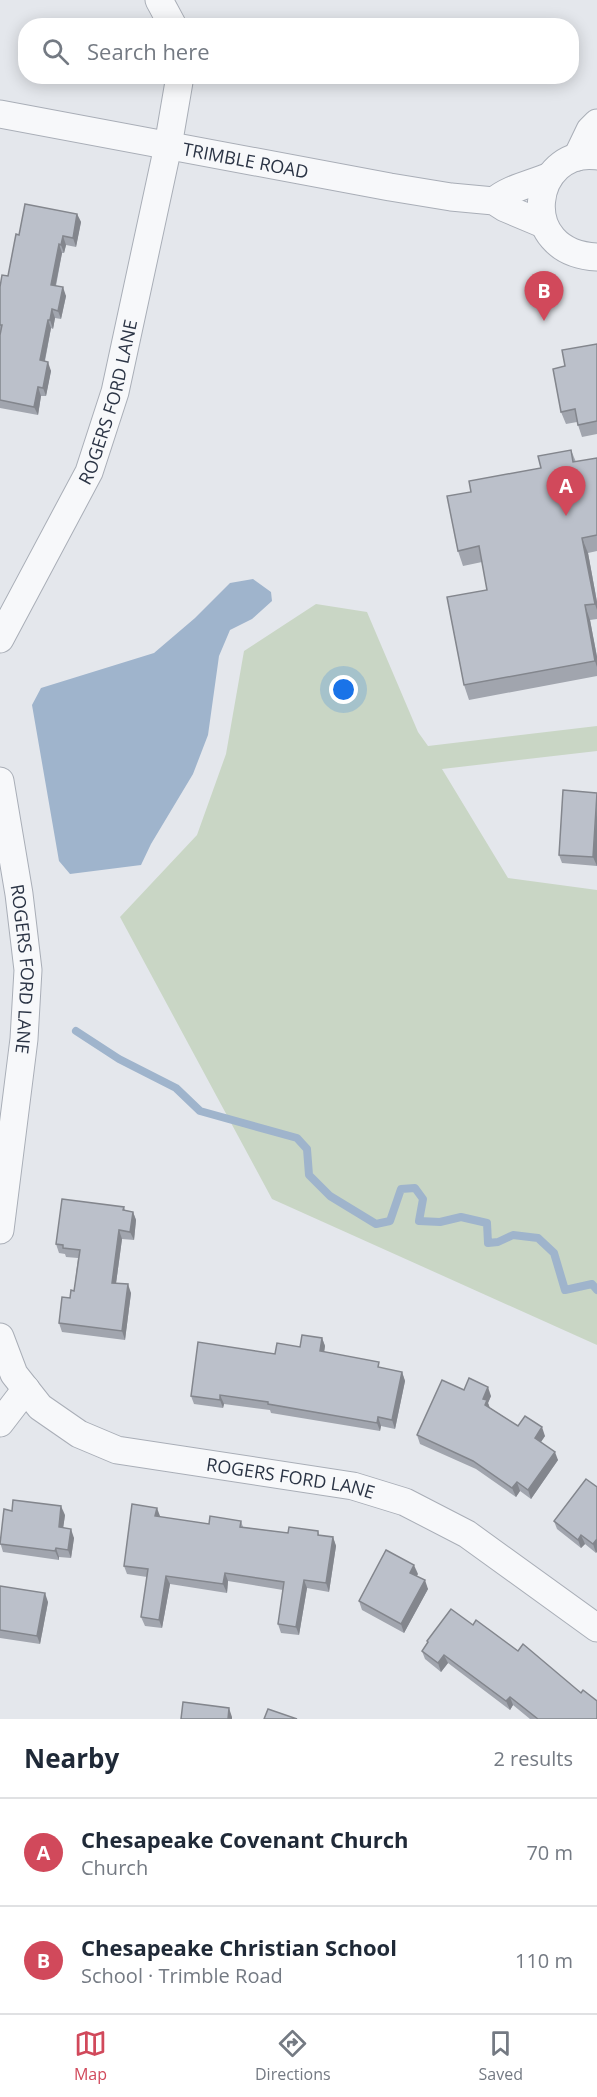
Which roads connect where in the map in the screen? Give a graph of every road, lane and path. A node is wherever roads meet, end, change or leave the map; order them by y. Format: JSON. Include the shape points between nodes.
{"nodes":[{"id":1,"x":159,"y":0,"type":"edge"},
{"id":2,"x":169,"y":18,"type":"edge"},
{"id":3,"x":179,"y":84,"type":"edge"},
{"id":4,"x":0,"y":114,"type":"edge"},
{"id":5,"x":597,"y":123,"type":"edge"},
{"id":6,"x":168,"y":146,"type":"junction"},
{"id":7,"x":587,"y":156,"type":"edge"},
{"id":8,"x":550,"y":176,"type":"junction"},
{"id":9,"x":494,"y":201,"type":"junction"},
{"id":10,"x":543,"y":224,"type":"junction"},
{"id":11,"x":597,"y":257,"type":"edge"},
{"id":12,"x":0,"y":637,"type":"edge"},
{"id":13,"x":0,"y":781,"type":"edge"},
{"id":14,"x":0,"y":1230,"type":"edge"},
{"id":15,"x":0,"y":1337,"type":"edge"},
{"id":16,"x":26,"y":1389,"type":"junction"},
{"id":17,"x":0,"y":1423,"type":"edge"},
{"id":18,"x":597,"y":1628,"type":"edge"}],
"edges":[{"from":1,"to":2,"type":"street"},
{"from":3,"to":6,"type":"street","name":"ROGERS FORD LANE"},
{"from":4,"to":6,"type":"street","name":"TRIMBLE ROAD"},
{"from":5,"to":7,"type":"street","via":[[590,130]]},
{"from":6,"to":9,"type":"street","name":"TRIMBLE ROAD","via":[[390,187]]},
{"from":6,"to":12,"type":"street","name":"ROGERS FORD LANE","via":[[116,392],[89,472]]},
{"from":7,"to":8,"type":"street","via":[[562,164]]},
{"from":8,"to":9,"type":"street","via":[[504,193]]},
{"from":8,"to":10,"type":"street","via":[[540,207]]},
{"from":9,"to":10,"type":"street","name":"TRIMBLE ROAD"},
{"from":10,"to":11,"type":"street","via":[[565,250]]},
{"from":13,"to":14,"type":"street","name":"ROGERS FORD LANE","via":[[28,970],[24,1039]]},
{"from":15,"to":16,"type":"street","name":"ROGERS FORD LANE","via":[[14,1374]]},
{"from":16,"to":17,"type":"street"},
{"from":16,"to":18,"type":"street","name":"ROGERS FORD LANE","via":[[40,1407],[79,1434],[117,1450],[353,1486],[405,1502],[467,1534]]}]}
